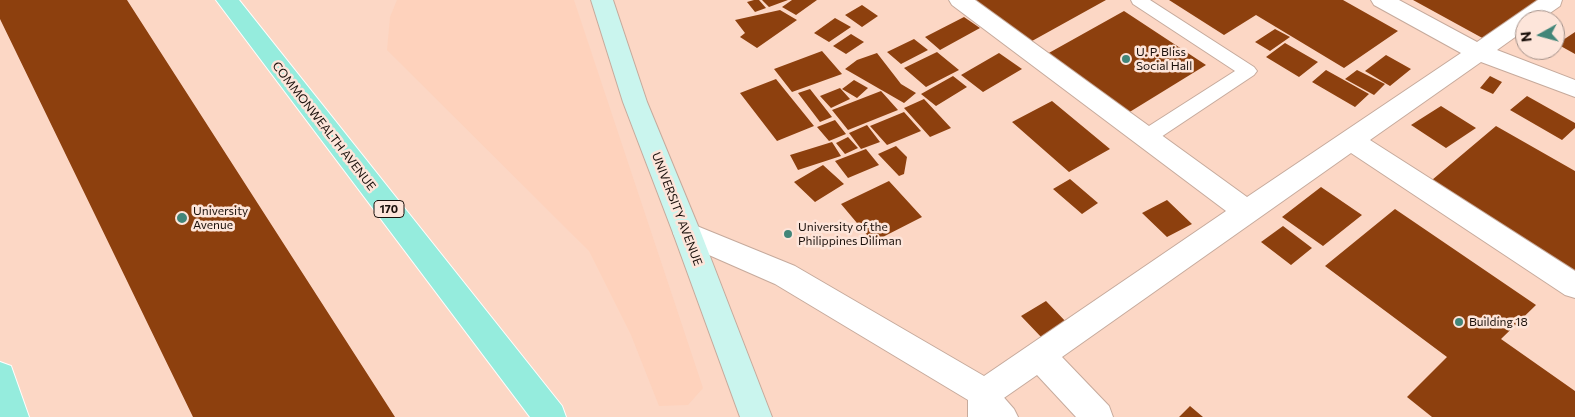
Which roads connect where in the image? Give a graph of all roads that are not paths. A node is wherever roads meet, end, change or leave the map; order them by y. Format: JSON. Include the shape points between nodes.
{"nodes":[{"id":1,"x":228,"y":0,"type":"edge"},
{"id":2,"x":602,"y":0,"type":"edge"},
{"id":3,"x":960,"y":0,"type":"edge"},
{"id":4,"x":1140,"y":0,"type":"edge"},
{"id":5,"x":1382,"y":0,"type":"edge"},
{"id":6,"x":1552,"y":1,"type":"edge"},
{"id":7,"x":1478,"y":52,"type":"junction"},
{"id":8,"x":1575,"y":89,"type":"edge"},
{"id":9,"x":1145,"y":138,"type":"junction"},
{"id":10,"x":1351,"y":140,"type":"junction"},
{"id":11,"x":1247,"y":212,"type":"junction"},
{"id":12,"x":687,"y":233,"type":"junction"},
{"id":13,"x":1575,"y":286,"type":"edge"},
{"id":14,"x":1040,"y":356,"type":"junction"},
{"id":15,"x":0,"y":376,"type":"edge"},
{"id":16,"x":985,"y":405,"type":"edge"},
{"id":17,"x":14,"y":417,"type":"edge"},
{"id":18,"x":550,"y":417,"type":"edge"},
{"id":19,"x":756,"y":417,"type":"edge"},
{"id":20,"x":1006,"y":417,"type":"edge"},
{"id":21,"x":1097,"y":417,"type":"edge"}],
"edges":[{"from":1,"to":18,"type":"main road","name":"COMMONWEALTH AVENUE","number":"170"},
{"from":2,"to":12,"type":"main road","name":"UNIVERSITY AVENUE","via":[[635,102]]},
{"from":3,"to":9,"type":"street"},
{"from":4,"to":9,"type":"lane","via":[[1248,71]]},
{"from":5,"to":7,"type":"street"},
{"from":6,"to":7,"type":"street"},
{"from":7,"to":8,"type":"street"},
{"from":7,"to":10,"type":"street"},
{"from":9,"to":11,"type":"street"},
{"from":10,"to":11,"type":"street"},
{"from":10,"to":13,"type":"street"},
{"from":11,"to":14,"type":"street"},
{"from":12,"to":16,"type":"street","via":[[785,275]]},
{"from":12,"to":19,"type":"main road","name":"UNIVERSITY AVENUE"},
{"from":14,"to":16,"type":"street"},
{"from":14,"to":21,"type":"street"},
{"from":15,"to":17,"type":"main road"},
{"from":16,"to":20,"type":"lane"}]}
